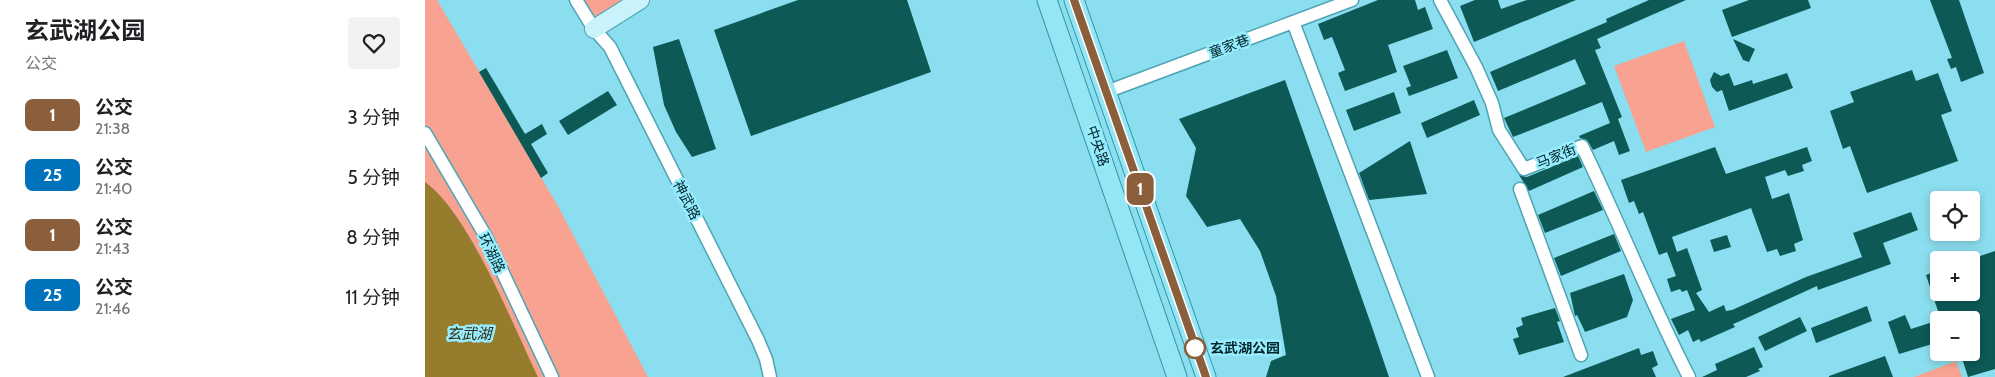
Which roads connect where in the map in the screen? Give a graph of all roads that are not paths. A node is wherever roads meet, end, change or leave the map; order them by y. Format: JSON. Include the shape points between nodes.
{"nodes":[{"id":1,"x":575,"y":0,"type":"edge"},
{"id":2,"x":640,"y":0,"type":"edge"},
{"id":3,"x":1047,"y":0,"type":"edge"},
{"id":4,"x":1074,"y":0,"type":"edge"},
{"id":5,"x":1352,"y":0,"type":"edge"},
{"id":6,"x":1440,"y":0,"type":"edge"},
{"id":7,"x":1293,"y":22,"type":"junction"},
{"id":8,"x":594,"y":29,"type":"junction"},
{"id":9,"x":1106,"y":92,"type":"junction"},
{"id":10,"x":425,"y":133,"type":"edge"},
{"id":11,"x":1520,"y":189,"type":"dead end"},
{"id":12,"x":1581,"y":355,"type":"dead end"},
{"id":13,"x":551,"y":377,"type":"edge"},
{"id":14,"x":770,"y":377,"type":"edge"},
{"id":15,"x":1177,"y":377,"type":"edge"},
{"id":16,"x":1206,"y":377,"type":"edge"},
{"id":17,"x":1428,"y":377,"type":"edge"},
{"id":18,"x":1689,"y":377,"type":"edge"}],
"edges":[{"from":1,"to":8,"type":"street","name":"神武路"},
{"from":2,"to":8,"type":"street"},
{"from":3,"to":15,"type":"main road","name":"中央路"},
{"from":4,"to":9,"type":"main road","name":"中央路"},
{"from":5,"to":7,"type":"street","name":"童家巷"},
{"from":6,"to":18,"type":"street","name":"马家街","via":[[1476,67],[1499,130],[1524,169],[1582,146]]},
{"from":7,"to":9,"type":"street","name":"童家巷"},
{"from":7,"to":17,"type":"street"},
{"from":8,"to":14,"type":"street","name":"神武路","via":[[610,47],[758,340]]},
{"from":9,"to":16,"type":"main road","name":"中央路"},
{"from":10,"to":13,"type":"street","name":"环湖路","via":[[485,235]]},
{"from":11,"to":12,"type":"street"}]}
